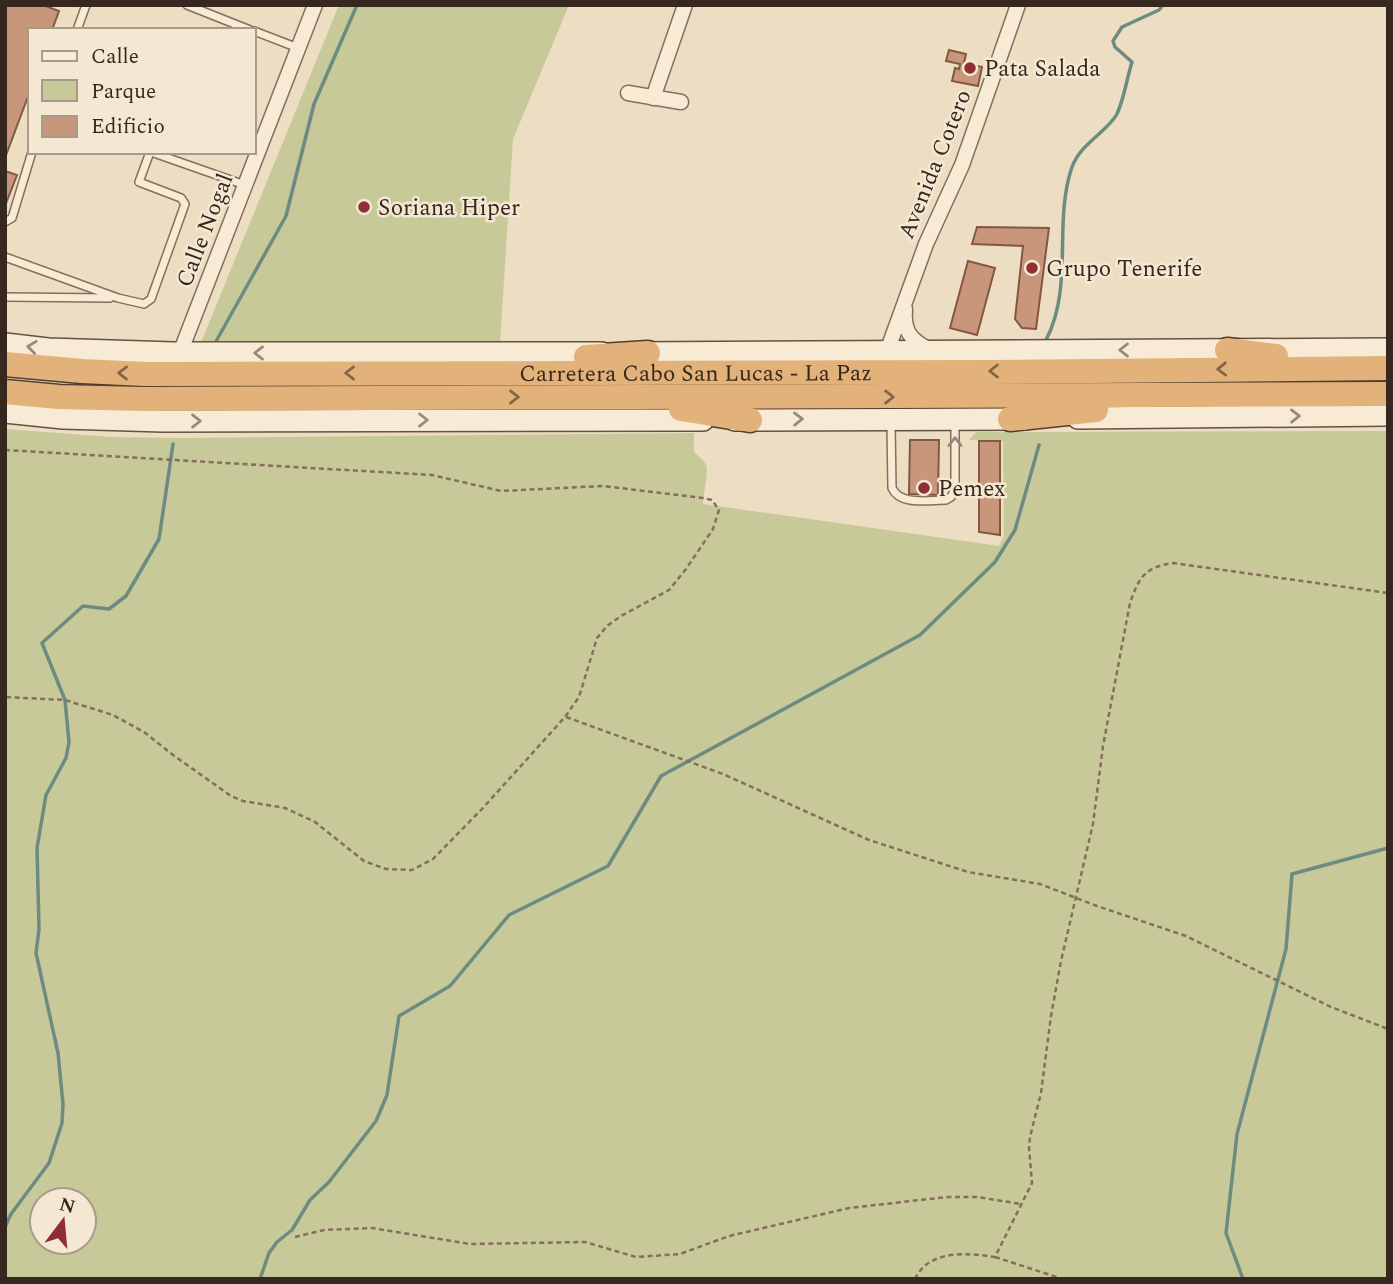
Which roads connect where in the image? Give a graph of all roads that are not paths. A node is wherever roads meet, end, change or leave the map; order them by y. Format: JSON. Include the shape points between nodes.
{"nodes":[{"id":1,"x":86,"y":5,"type":"edge"},
{"id":2,"x":187,"y":5,"type":"edge"},
{"id":3,"x":315,"y":5,"type":"edge"},
{"id":4,"x":685,"y":5,"type":"edge"},
{"id":5,"x":1018,"y":5,"type":"edge"},
{"id":6,"x":78,"y":28,"type":"edge"},
{"id":7,"x":247,"y":28,"type":"edge"},
{"id":8,"x":256,"y":32,"type":"edge"},
{"id":9,"x":298,"y":48,"type":"junction"},
{"id":10,"x":628,"y":93,"type":"dead end"},
{"id":11,"x":653,"y":98,"type":"junction"},
{"id":12,"x":681,"y":102,"type":"dead end"},
{"id":13,"x":31,"y":154,"type":"edge"},
{"id":14,"x":149,"y":154,"type":"edge"},
{"id":15,"x":156,"y":154,"type":"edge"},
{"id":16,"x":245,"y":185,"type":"junction"},
{"id":17,"x":5,"y":222,"type":"edge"},
{"id":18,"x":5,"y":257,"type":"edge"},
{"id":19,"x":5,"y":297,"type":"edge"},
{"id":20,"x":118,"y":298,"type":"junction"},
{"id":21,"x":906,"y":301,"type":"junction"},
{"id":22,"x":5,"y":344,"type":"edge"},
{"id":23,"x":1227,"y":350,"type":"joint"},
{"id":24,"x":933,"y":351,"type":"junction"},
{"id":25,"x":880,"y":352,"type":"junction"},
{"id":26,"x":648,"y":353,"type":"junction"},
{"id":27,"x":180,"y":354,"type":"junction"},
{"id":28,"x":1383,"y":361,"type":"edge"},
{"id":29,"x":5,"y":364,"type":"edge"},
{"id":30,"x":396,"y":373,"type":"junction"},
{"id":31,"x":5,"y":392,"type":"edge"},
{"id":32,"x":1388,"y":394,"type":"edge"},
{"id":33,"x":1246,"y":395,"type":"junction"},
{"id":34,"x":576,"y":397,"type":"junction"},
{"id":35,"x":5,"y":412,"type":"edge"},
{"id":36,"x":1388,"y":415,"type":"edge"},
{"id":37,"x":891,"y":418,"type":"junction"},
{"id":38,"x":955,"y":419,"type":"junction"},
{"id":39,"x":1010,"y":419,"type":"junction"},
{"id":40,"x":750,"y":420,"type":"junction"}],
"edges":[{"from":1,"to":6,"type":"lane"},
{"from":2,"to":7,"type":"lane"},
{"from":3,"to":9,"type":"street","name":"Calle Nogal"},
{"from":4,"to":11,"type":"street"},
{"from":5,"to":21,"type":"street","name":"Avenida Cotero","via":[[958,175]]},
{"from":8,"to":9,"type":"lane"},
{"from":9,"to":16,"type":"street","name":"Calle Nogal"},
{"from":10,"to":11,"type":"street"},
{"from":11,"to":12,"type":"street"},
{"from":13,"to":17,"type":"lane","via":[[12,218]]},
{"from":14,"to":20,"type":"lane","via":[[139,182],[186,204],[151,299],[144,304]]},
{"from":15,"to":16,"type":"lane"},
{"from":16,"to":27,"type":"street","name":"Calle Nogal"},
{"from":18,"to":20,"type":"lane"},
{"from":19,"to":20,"type":"lane"},
{"from":21,"to":24,"type":"street","via":[[907,332]]},
{"from":21,"to":25,"type":"street","name":"Avenida Cotero","via":[[889,345]]},
{"from":27,"to":22,"type":"main road","one_way":true},
{"from":23,"to":24,"type":"main road","one_way":true},
{"from":23,"to":28,"type":"highway"},
{"from":24,"to":25,"type":"main road"},
{"from":25,"to":26,"type":"main road"},
{"from":26,"to":27,"type":"main road","one_way":true},
{"from":26,"to":30,"type":"highway","via":[[477,362]]},
{"from":28,"to":30,"type":"highway","name":"Carretera Cabo San Lucas - La Paz","one_way":true},
{"from":30,"to":29,"type":"highway","name":"Carretera Cabo San Lucas - La Paz","one_way":true,"via":[[122,373]]},
{"from":31,"to":34,"type":"highway","name":"Carretera Cabo San Lucas - La Paz","one_way":true,"via":[[143,399]]},
{"from":32,"to":33,"type":"highway","name":"Carretera Cabo San Lucas - La Paz"},
{"from":34,"to":33,"type":"highway","name":"Carretera Cabo San Lucas - La Paz","one_way":true},
{"from":33,"to":39,"type":"highway"},
{"from":34,"to":40,"type":"highway"},
{"from":35,"to":40,"type":"main road","one_way":true,"via":[[163,421]]},
{"from":39,"to":36,"type":"main road","one_way":true},
{"from":37,"to":38,"type":"main road"},
{"from":37,"to":38,"type":"lane","one_way":true,"via":[[892,488],[900,498],[910,500],[946,500],[954,493]]},
{"from":40,"to":37,"type":"main road","one_way":true},
{"from":38,"to":39,"type":"main road"}]}
